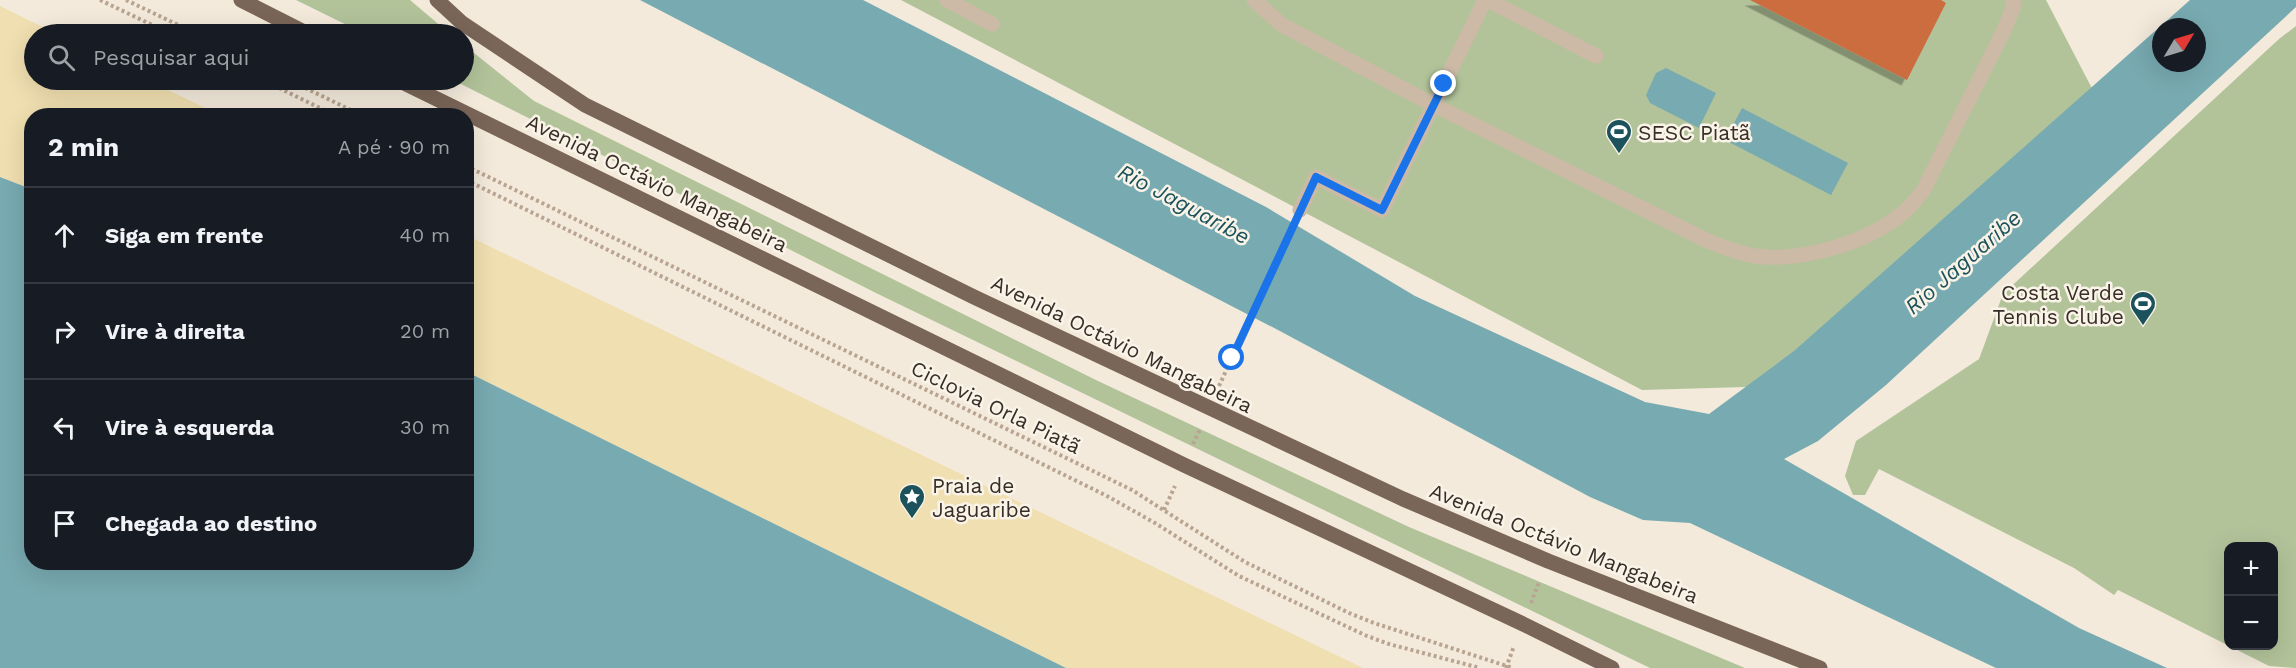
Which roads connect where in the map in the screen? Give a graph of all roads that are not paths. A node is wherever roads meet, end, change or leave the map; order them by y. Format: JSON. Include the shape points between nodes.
{"nodes":[{"id":1,"x":241,"y":0,"type":"edge"},
{"id":2,"x":437,"y":0,"type":"edge"},
{"id":3,"x":946,"y":0,"type":"edge"},
{"id":4,"x":1254,"y":0,"type":"edge"},
{"id":5,"x":1486,"y":0,"type":"edge"},
{"id":6,"x":2013,"y":0,"type":"edge"},
{"id":7,"x":288,"y":24,"type":"edge"},
{"id":8,"x":464,"y":24,"type":"edge"},
{"id":9,"x":992,"y":24,"type":"dead end"},
{"id":10,"x":474,"y":31,"type":"edge"},
{"id":11,"x":1596,"y":56,"type":"dead end"},
{"id":12,"x":418,"y":90,"type":"edge"},
{"id":13,"x":1434,"y":105,"type":"junction"},
{"id":14,"x":455,"y":108,"type":"edge"},
{"id":15,"x":474,"y":117,"type":"edge"},
{"id":16,"x":1300,"y":210,"type":"road end"},
{"id":17,"x":1612,"y":668,"type":"edge"},
{"id":18,"x":1820,"y":668,"type":"edge"}],
"edges":[{"from":1,"to":7,"type":"main road"},
{"from":2,"to":8,"type":"main road","name":"Avenida Octávio Mangabeira"},
{"from":3,"to":9,"type":"lane"},
{"from":4,"to":13,"type":"lane","via":[[1282,26]]},
{"from":5,"to":11,"type":"lane"},
{"from":5,"to":13,"type":"lane"},
{"from":6,"to":13,"type":"lane","via":[[2004,30],[1923,191],[1903,212],[1875,231],[1806,256],[1754,256],[1710,242]]},
{"from":10,"to":18,"type":"main road","name":"Avenida Octávio Mangabeira","via":[[585,105],[974,297],[1402,499]]},
{"from":12,"to":14,"type":"main road","name":"Avenida Octávio Mangabeira"},
{"from":13,"to":16,"type":"lane","via":[[1382,210],[1316,177]]},
{"from":15,"to":17,"type":"main road","name":"Avenida Octávio Mangabeira","via":[[1184,465]]}]}
